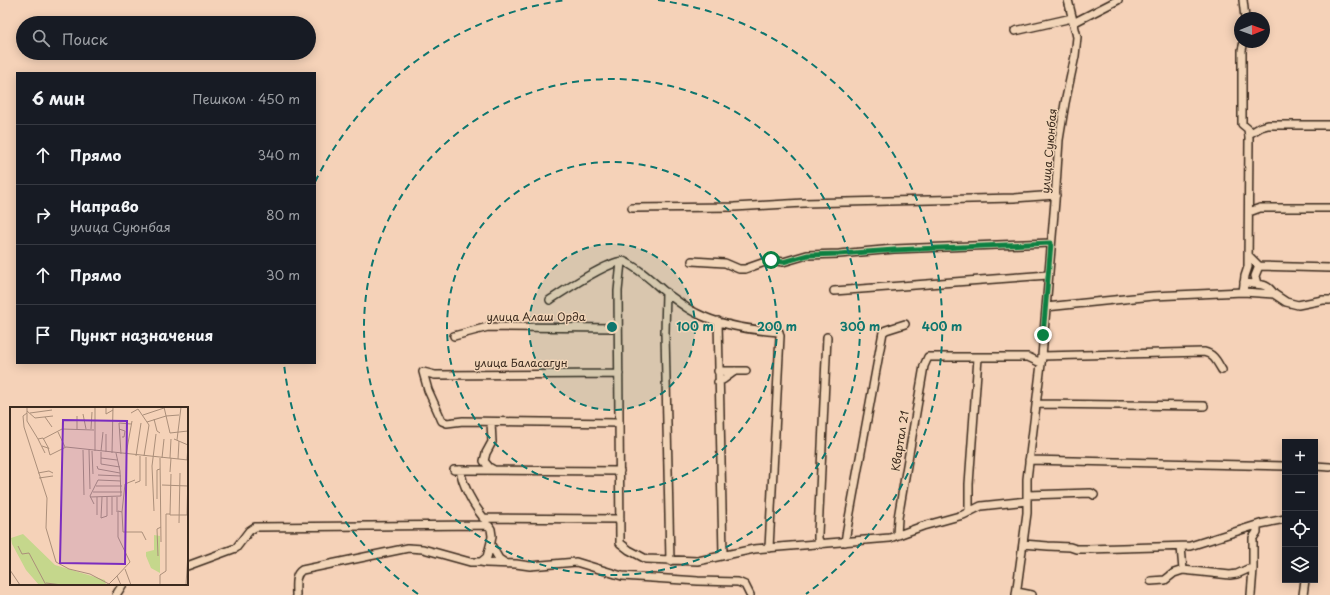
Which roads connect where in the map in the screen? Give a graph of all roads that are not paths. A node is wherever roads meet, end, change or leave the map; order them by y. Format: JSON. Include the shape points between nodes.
{"nodes":[{"id":1,"x":1068,"y":0,"type":"edge"},
{"id":2,"x":1118,"y":0,"type":"edge"},
{"id":3,"x":1243,"y":0,"type":"edge"},
{"id":4,"x":1244,"y":12,"type":"edge"},
{"id":5,"x":1073,"y":20,"type":"junction"},
{"id":6,"x":1015,"y":31,"type":"dead end"},
{"id":7,"x":1242,"y":48,"type":"edge"},
{"id":8,"x":1330,"y":125,"type":"edge"},
{"id":9,"x":1249,"y":134,"type":"junction"},
{"id":10,"x":1056,"y":195,"type":"junction"},
{"id":11,"x":632,"y":208,"type":"dead end"},
{"id":12,"x":1330,"y":208,"type":"edge"},
{"id":13,"x":1249,"y":212,"type":"junction"},
{"id":14,"x":1051,"y":243,"type":"junction"},
{"id":15,"x":1248,"y":256,"type":"junction"},
{"id":16,"x":692,"y":261,"type":"dead end"},
{"id":17,"x":621,"y":262,"type":"junction"},
{"id":18,"x":1259,"y":266,"type":"junction"},
{"id":19,"x":1330,"y":268,"type":"edge"},
{"id":20,"x":1048,"y":275,"type":"junction"},
{"id":21,"x":1244,"y":282,"type":"junction"},
{"id":22,"x":1257,"y":284,"type":"junction"},
{"id":23,"x":834,"y":291,"type":"dead end"},
{"id":24,"x":666,"y":292,"type":"junction"},
{"id":25,"x":1243,"y":292,"type":"junction"},
{"id":26,"x":1274,"y":294,"type":"junction"},
{"id":27,"x":550,"y":300,"type":"dead end"},
{"id":28,"x":1330,"y":300,"type":"edge"},
{"id":29,"x":1046,"y":306,"type":"junction"},
{"id":30,"x":718,"y":321,"type":"junction"},
{"id":31,"x":905,"y":324,"type":"dead end"},
{"id":32,"x":618,"y":328,"type":"junction"},
{"id":33,"x":454,"y":336,"type":"dead end"},
{"id":34,"x":827,"y":337,"type":"dead end"},
{"id":35,"x":978,"y":358,"type":"junction"},
{"id":36,"x":1041,"y":359,"type":"junction"},
{"id":37,"x":1222,"y":370,"type":"dead end"},
{"id":38,"x":718,"y":371,"type":"junction"},
{"id":39,"x":735,"y":371,"type":"junction"},
{"id":40,"x":746,"y":371,"type":"dead end"},
{"id":41,"x":619,"y":374,"type":"junction"},
{"id":42,"x":718,"y":382,"type":"junction"},
{"id":43,"x":1036,"y":404,"type":"junction"},
{"id":44,"x":1204,"y":406,"type":"dead end"},
{"id":45,"x":492,"y":422,"type":"junction"},
{"id":46,"x":619,"y":423,"type":"junction"},
{"id":47,"x":1030,"y":460,"type":"junction"},
{"id":48,"x":1282,"y":466,"type":"edge"},
{"id":49,"x":1318,"y":466,"type":"edge"},
{"id":50,"x":1330,"y":466,"type":"edge"},
{"id":51,"x":494,"y":470,"type":"junction"},
{"id":52,"x":620,"y":471,"type":"junction"},
{"id":53,"x":1094,"y":495,"type":"dead end"},
{"id":54,"x":1027,"y":498,"type":"junction"},
{"id":55,"x":970,"y":511,"type":"junction"},
{"id":56,"x":483,"y":518,"type":"junction"},
{"id":57,"x":620,"y":519,"type":"junction"},
{"id":58,"x":1282,"y":521,"type":"edge"},
{"id":59,"x":1257,"y":525,"type":"junction"},
{"id":60,"x":489,"y":526,"type":"junction"},
{"id":61,"x":897,"y":535,"type":"junction"},
{"id":62,"x":845,"y":542,"type":"junction"},
{"id":63,"x":821,"y":544,"type":"junction"},
{"id":64,"x":1023,"y":544,"type":"junction"},
{"id":65,"x":490,"y":545,"type":"junction"},
{"id":66,"x":1181,"y":547,"type":"junction"},
{"id":67,"x":769,"y":548,"type":"junction"},
{"id":68,"x":723,"y":555,"type":"junction"},
{"id":69,"x":670,"y":561,"type":"junction"},
{"id":70,"x":481,"y":562,"type":"junction"},
{"id":71,"x":505,"y":563,"type":"junction"},
{"id":72,"x":188,"y":566,"type":"edge"},
{"id":73,"x":1253,"y":569,"type":"junction"},
{"id":74,"x":1183,"y":570,"type":"junction"},
{"id":75,"x":1151,"y":581,"type":"dead end"},
{"id":76,"x":1305,"y":583,"type":"edge"},
{"id":77,"x":122,"y":585,"type":"edge"},
{"id":78,"x":1016,"y":594,"type":"edge"},
{"id":79,"x":116,"y":595,"type":"edge"},
{"id":80,"x":296,"y":595,"type":"edge"},
{"id":81,"x":750,"y":595,"type":"edge"},
{"id":82,"x":1032,"y":595,"type":"edge"},
{"id":83,"x":1251,"y":595,"type":"edge"},
{"id":84,"x":1303,"y":595,"type":"edge"}],
"edges":[{"from":1,"to":5,"type":"street","name":"улица Суюнбая"},
{"from":2,"to":5,"type":"street"},
{"from":3,"to":4,"type":"street"},
{"from":5,"to":6,"type":"street"},
{"from":5,"to":10,"type":"street","name":"улица Суюнбая","via":[[1077,37],[1061,125]]},
{"from":7,"to":9,"type":"street","via":[[1242,124],[1248,129]]},
{"from":8,"to":9,"type":"street","via":[[1268,125]]},
{"from":9,"to":13,"type":"street"},
{"from":10,"to":11,"type":"street","via":[[734,207]]},
{"from":10,"to":14,"type":"street","name":"улица Суюнбая"},
{"from":12,"to":13,"type":"street","via":[[1260,208]]},
{"from":13,"to":15,"type":"street"},
{"from":14,"to":16,"type":"street","via":[[808,255],[783,262],[771,260],[745,269],[725,263]]},
{"from":14,"to":20,"type":"street","name":"улица Суюнбая"},
{"from":15,"to":18,"type":"street"},
{"from":15,"to":21,"type":"street"},
{"from":17,"to":24,"type":"street","via":[[639,270]]},
{"from":17,"to":27,"type":"street","via":[[581,280]]},
{"from":17,"to":32,"type":"street"},
{"from":18,"to":19,"type":"street"},
{"from":18,"to":22,"type":"street","via":[[1255,276]]},
{"from":20,"to":23,"type":"street"},
{"from":20,"to":29,"type":"street","name":"улица Суюнбая"},
{"from":21,"to":22,"type":"street"},
{"from":21,"to":25,"type":"street"},
{"from":22,"to":26,"type":"street","via":[[1268,286]]},
{"from":24,"to":30,"type":"street","via":[[694,312]]},
{"from":24,"to":69,"type":"street"},
{"from":25,"to":26,"type":"street"},
{"from":25,"to":29,"type":"street","via":[[1153,296]]},
{"from":26,"to":28,"type":"street","via":[[1286,302],[1298,305]]},
{"from":29,"to":36,"type":"street","name":"улица Суюнбая"},
{"from":30,"to":38,"type":"street"},
{"from":30,"to":67,"type":"street","via":[[780,334]]},
{"from":31,"to":62,"type":"street","via":[[883,332]]},
{"from":32,"to":33,"type":"street","name":"улица Алаш Орда","via":[[488,327]]},
{"from":32,"to":41,"type":"street"},
{"from":34,"to":63,"type":"street","via":[[818,534]]},
{"from":35,"to":36,"type":"street"},
{"from":35,"to":55,"type":"street","via":[[969,484]]},
{"from":35,"to":61,"type":"street","name":"Квартал 21","via":[[928,357],[924,366]]},
{"from":36,"to":37,"type":"street","via":[[1204,352],[1214,357]]},
{"from":36,"to":43,"type":"street","name":"улица Суюнбая"},
{"from":38,"to":39,"type":"street"},
{"from":38,"to":42,"type":"street"},
{"from":39,"to":40,"type":"street"},
{"from":39,"to":42,"type":"street"},
{"from":41,"to":45,"type":"street","name":"улица Баласагун","via":[[435,375],[423,372],[442,421]]},
{"from":41,"to":46,"type":"street"},
{"from":42,"to":68,"type":"street"},
{"from":43,"to":44,"type":"street"},
{"from":43,"to":47,"type":"street","name":"улица Суюнбая"},
{"from":45,"to":46,"type":"street"},
{"from":45,"to":51,"type":"street","via":[[492,442],[484,461]]},
{"from":46,"to":52,"type":"street"},
{"from":47,"to":48,"type":"street"},
{"from":47,"to":54,"type":"street","name":"улица Суюнбая"},
{"from":49,"to":50,"type":"street"},
{"from":51,"to":52,"type":"street"},
{"from":51,"to":56,"type":"street","via":[[457,470]]},
{"from":52,"to":57,"type":"street"},
{"from":53,"to":54,"type":"street","via":[[1091,493]]},
{"from":54,"to":55,"type":"street","via":[[981,506]]},
{"from":54,"to":64,"type":"street"},
{"from":55,"to":61,"type":"street"},
{"from":56,"to":57,"type":"street"},
{"from":56,"to":60,"type":"street"},
{"from":57,"to":69,"type":"street","via":[[620,543],[623,546],[646,560]]},
{"from":58,"to":59,"type":"street"},
{"from":59,"to":66,"type":"street"},
{"from":59,"to":73,"type":"street","via":[[1257,532],[1253,538]]},
{"from":60,"to":65,"type":"street","via":[[492,536]]},
{"from":60,"to":72,"type":"street","via":[[255,527],[236,548]]},
{"from":61,"to":62,"type":"street","via":[[890,538]]},
{"from":62,"to":63,"type":"street"},
{"from":63,"to":67,"type":"street"},
{"from":64,"to":66,"type":"street","via":[[1076,549]]},
{"from":64,"to":78,"type":"street"},
{"from":65,"to":70,"type":"street","via":[[487,557]]},
{"from":65,"to":71,"type":"street","via":[[499,559]]},
{"from":66,"to":74,"type":"street"},
{"from":67,"to":68,"type":"street"},
{"from":68,"to":69,"type":"street","via":[[698,561]]},
{"from":70,"to":71,"type":"street"},
{"from":70,"to":80,"type":"street","via":[[470,562],[423,549],[408,548],[302,570],[296,576]]},
{"from":71,"to":81,"type":"street","via":[[530,566],[576,562],[622,576],[738,582],[745,585]]},
{"from":73,"to":74,"type":"street","via":[[1230,575]]},
{"from":73,"to":83,"type":"street"},
{"from":74,"to":75,"type":"street","via":[[1165,580]]},
{"from":76,"to":84,"type":"street"},
{"from":77,"to":79,"type":"street"},
{"from":78,"to":82,"type":"street"}]}
